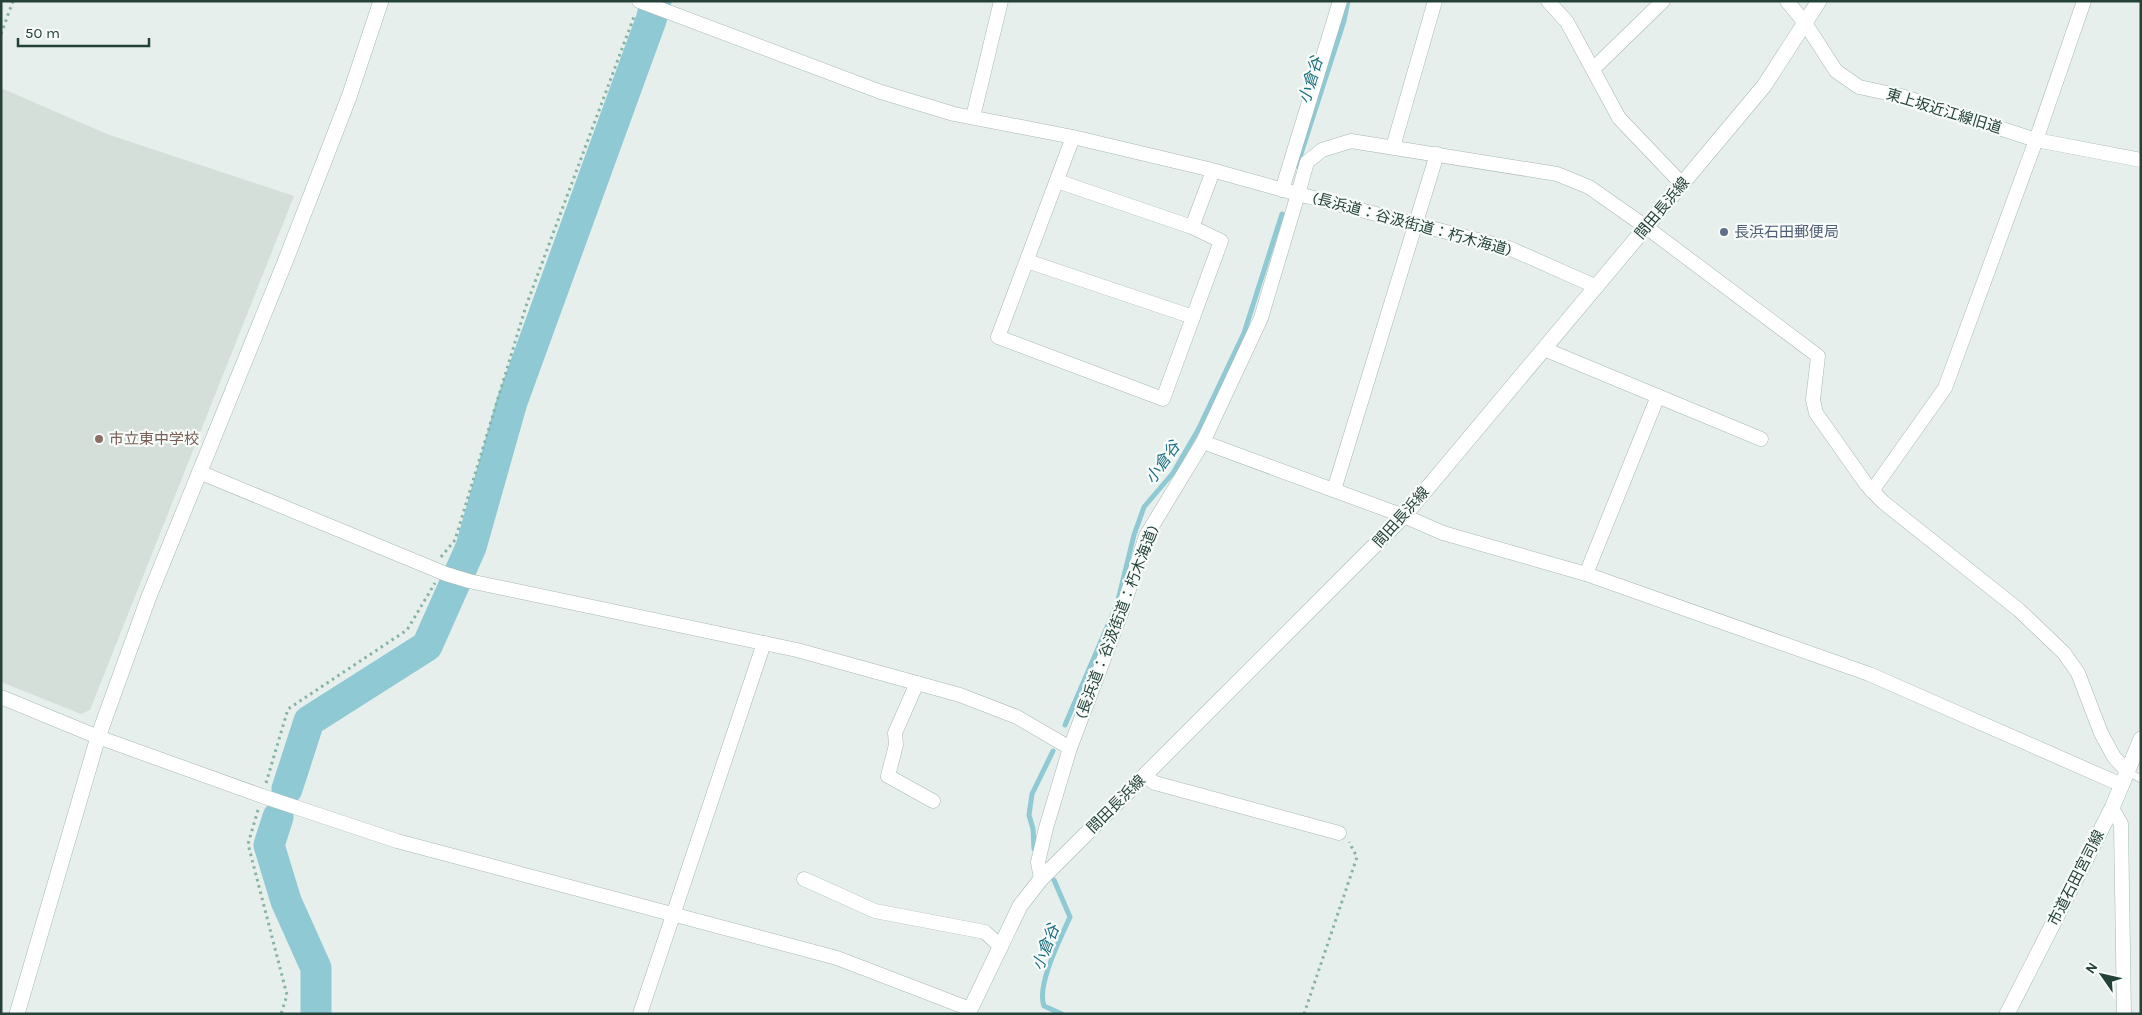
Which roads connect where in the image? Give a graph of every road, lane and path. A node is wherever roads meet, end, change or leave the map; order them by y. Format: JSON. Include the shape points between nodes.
{"nodes":[{"id":1,"x":13,"y":1,"type":"edge"},
{"id":2,"x":381,"y":1,"type":"edge"},
{"id":3,"x":1002,"y":1,"type":"edge"},
{"id":4,"x":1340,"y":1,"type":"edge"},
{"id":5,"x":1435,"y":1,"type":"edge"},
{"id":6,"x":1548,"y":1,"type":"edge"},
{"id":7,"x":1663,"y":1,"type":"edge"},
{"id":8,"x":1787,"y":1,"type":"edge"},
{"id":9,"x":1819,"y":1,"type":"edge"},
{"id":10,"x":2084,"y":1,"type":"edge"},
{"id":11,"x":641,"y":2,"type":"edge"},
{"id":12,"x":1804,"y":23,"type":"junction"},
{"id":13,"x":1,"y":34,"type":"edge"},
{"id":14,"x":1593,"y":69,"type":"junction"},
{"id":15,"x":973,"y":117,"type":"junction"},
{"id":16,"x":1073,"y":137,"type":"junction"},
{"id":17,"x":2036,"y":140,"type":"junction"},
{"id":18,"x":1393,"y":147,"type":"junction"},
{"id":19,"x":1437,"y":154,"type":"junction"},
{"id":20,"x":2139,"y":155,"type":"edge"},
{"id":21,"x":1213,"y":171,"type":"junction"},
{"id":22,"x":1057,"y":181,"type":"junction"},
{"id":23,"x":1682,"y":184,"type":"junction"},
{"id":24,"x":1282,"y":190,"type":"junction"},
{"id":25,"x":1298,"y":194,"type":"junction"},
{"id":26,"x":1415,"y":225,"type":"junction"},
{"id":27,"x":1192,"y":227,"type":"junction"},
{"id":28,"x":1646,"y":227,"type":"junction"},
{"id":29,"x":1027,"y":261,"type":"junction"},
{"id":30,"x":1596,"y":287,"type":"junction"},
{"id":31,"x":1193,"y":317,"type":"junction"},
{"id":32,"x":1544,"y":349,"type":"junction"},
{"id":33,"x":1658,"y":396,"type":"junction"},
{"id":34,"x":1761,"y":439,"type":"dead end"},
{"id":35,"x":1203,"y":442,"type":"junction"},
{"id":36,"x":199,"y":472,"type":"junction"},
{"id":37,"x":1334,"y":490,"type":"junction"},
{"id":38,"x":1872,"y":491,"type":"junction"},
{"id":39,"x":1404,"y":516,"type":"junction"},
{"id":40,"x":440,"y":571,"type":"junction"},
{"id":41,"x":1586,"y":574,"type":"junction"},
{"id":42,"x":764,"y":643,"type":"junction"},
{"id":43,"x":917,"y":683,"type":"junction"},
{"id":44,"x":1,"y":697,"type":"edge"},
{"id":45,"x":98,"y":737,"type":"junction"},
{"id":46,"x":2141,"y":739,"type":"edge"},
{"id":47,"x":1070,"y":748,"type":"junction"},
{"id":48,"x":1144,"y":776,"type":"junction"},
{"id":49,"x":2130,"y":778,"type":"edge"},
{"id":50,"x":262,"y":796,"type":"junction"},
{"id":51,"x":933,"y":802,"type":"dead end"},
{"id":52,"x":2112,"y":808,"type":"junction"},
{"id":53,"x":1338,"y":833,"type":"joint"},
{"id":54,"x":1041,"y":878,"type":"junction"},
{"id":55,"x":804,"y":879,"type":"dead end"},
{"id":56,"x":671,"y":914,"type":"junction"},
{"id":57,"x":1001,"y":947,"type":"junction"},
{"id":58,"x":969,"y":1012,"type":"edge"},
{"id":59,"x":17,"y":1014,"type":"edge"},
{"id":60,"x":281,"y":1014,"type":"edge"},
{"id":61,"x":640,"y":1014,"type":"edge"},
{"id":62,"x":1304,"y":1014,"type":"edge"},
{"id":63,"x":2006,"y":1014,"type":"edge"},
{"id":64,"x":2124,"y":1014,"type":"edge"}],
"edges":[{"from":1,"to":13,"type":"path"},
{"from":2,"to":36,"type":"street","via":[[350,97]]},
{"from":3,"to":15,"type":"street"},
{"from":4,"to":24,"type":"street"},
{"from":5,"to":18,"type":"street"},
{"from":6,"to":14,"type":"street","via":[[1568,22]]},
{"from":7,"to":14,"type":"street"},
{"from":8,"to":12,"type":"street","name":"東上坂近江線旧道"},
{"from":9,"to":12,"type":"street","name":"間田長浜線"},
{"from":10,"to":17,"type":"street"},
{"from":11,"to":15,"type":"street","via":[[881,92]]},
{"from":11,"to":40,"type":"path","via":[[526,306],[455,540]]},
{"from":12,"to":17,"type":"street","name":"東上坂近江線旧道","via":[[1836,71],[1859,87],[1902,96]]},
{"from":12,"to":23,"type":"street","name":"間田長浜線","via":[[1764,86]]},
{"from":14,"to":23,"type":"street","via":[[1619,118]]},
{"from":15,"to":16,"type":"street"},
{"from":16,"to":21,"type":"street"},
{"from":16,"to":22,"type":"street"},
{"from":17,"to":20,"type":"street","name":"東上坂近江線旧道"},
{"from":17,"to":38,"type":"street","via":[[1944,388]]},
{"from":18,"to":19,"type":"street"},
{"from":18,"to":25,"type":"street","via":[[1351,141],[1322,150],[1307,162]]},
{"from":19,"to":26,"type":"street"},
{"from":19,"to":28,"type":"street","via":[[1557,174],[1589,187]]},
{"from":21,"to":24,"type":"street"},
{"from":21,"to":27,"type":"street"},
{"from":22,"to":27,"type":"street"},
{"from":22,"to":29,"type":"street"},
{"from":23,"to":28,"type":"street","name":"間田長浜線"},
{"from":24,"to":25,"type":"street"},
{"from":25,"to":26,"type":"street","name":"(長浜道：谷汲街道：朽木海道)"},
{"from":25,"to":35,"type":"street","name":"(長浜道：谷汲街道：朽木海道)","via":[[1261,318]]},
{"from":26,"to":30,"type":"street","name":"(長浜道：谷汲街道：朽木海道)","via":[[1509,248]]},
{"from":26,"to":37,"type":"street"},
{"from":27,"to":31,"type":"street","via":[[1221,241]]},
{"from":28,"to":30,"type":"street","name":"間田長浜線"},
{"from":28,"to":38,"type":"street","via":[[1818,356],[1812,400],[1816,413]]},
{"from":29,"to":31,"type":"street"},
{"from":29,"to":31,"type":"street","via":[[998,337],[1163,399]]},
{"from":30,"to":32,"type":"street","name":"間田長浜線"},
{"from":32,"to":33,"type":"street"},
{"from":32,"to":39,"type":"street","name":"間田長浜線"},
{"from":33,"to":34,"type":"street"},
{"from":33,"to":41,"type":"street"},
{"from":35,"to":37,"type":"street"},
{"from":35,"to":47,"type":"street","name":"(長浜道：谷汲街道：朽木海道)","via":[[1146,536],[1122,611]]},
{"from":36,"to":40,"type":"street"},
{"from":36,"to":45,"type":"street"},
{"from":37,"to":39,"type":"street"},
{"from":38,"to":49,"type":"street","via":[[2019,610],[2064,652],[2078,673],[2101,733]]},
{"from":39,"to":41,"type":"street","via":[[1443,533]]},
{"from":39,"to":48,"type":"street","name":"間田長浜線"},
{"from":40,"to":42,"type":"street","via":[[469,581]]},
{"from":40,"to":50,"type":"path","via":[[407,630],[288,709]]},
{"from":41,"to":49,"type":"street","via":[[1869,674]]},
{"from":42,"to":43,"type":"street"},
{"from":42,"to":56,"type":"street"},
{"from":43,"to":47,"type":"street","via":[[1017,717]]},
{"from":43,"to":51,"type":"street","via":[[895,734],[896,745],[888,776]]},
{"from":44,"to":45,"type":"street"},
{"from":45,"to":50,"type":"street"},
{"from":45,"to":59,"type":"street"},
{"from":46,"to":49,"type":"street","name":"市道石田宮司線"},
{"from":47,"to":54,"type":"street","name":"(長浜道：谷汲街道：朽木海道)","via":[[1040,853]]},
{"from":48,"to":53,"type":"street","via":[[1155,784]]},
{"from":48,"to":54,"type":"street","name":"間田長浜線"},
{"from":49,"to":52,"type":"street","name":"市道石田宮司線"},
{"from":50,"to":56,"type":"street","via":[[397,841]]},
{"from":50,"to":60,"type":"path","via":[[248,844],[287,995]]},
{"from":52,"to":63,"type":"street","name":"市道石田宮司線"},
{"from":52,"to":64,"type":"street","via":[[2121,824]]},
{"from":53,"to":62,"type":"path","via":[[1352,844],[1357,858]]},
{"from":54,"to":57,"type":"street","name":"間田長浜線","via":[[1020,906]]},
{"from":55,"to":57,"type":"street","via":[[875,911],[985,932]]},
{"from":56,"to":58,"type":"street","via":[[837,958]]},
{"from":56,"to":61,"type":"street"},
{"from":57,"to":58,"type":"street","name":"間田長浜線"}]}
